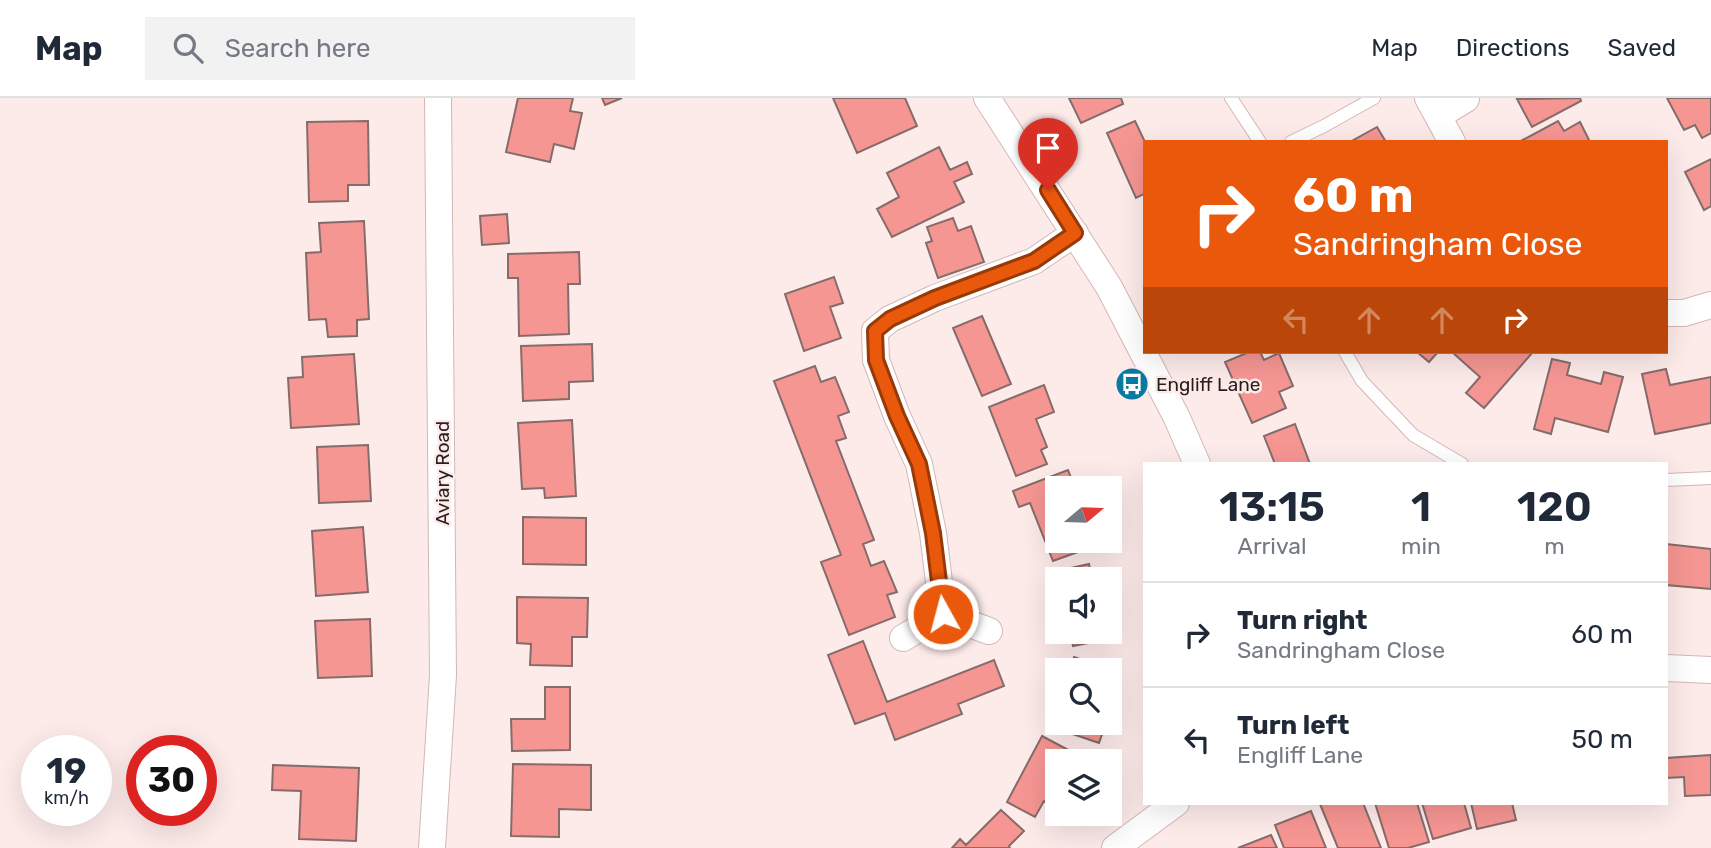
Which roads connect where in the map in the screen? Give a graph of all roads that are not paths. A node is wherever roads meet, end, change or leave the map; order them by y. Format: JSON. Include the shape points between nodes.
{"nodes":[{"id":1,"x":438,"y":98,"type":"edge"},
{"id":2,"x":987,"y":98,"type":"edge"},
{"id":3,"x":1231,"y":98,"type":"edge"},
{"id":4,"x":1374,"y":98,"type":"edge"},
{"id":5,"x":1466,"y":99,"type":"edge"},
{"id":6,"x":1433,"y":107,"type":"edge"},
{"id":7,"x":1259,"y":140,"type":"edge"},
{"id":8,"x":1295,"y":140,"type":"edge"},
{"id":9,"x":1451,"y":140,"type":"edge"},
{"id":10,"x":1075,"y":233,"type":"junction"},
{"id":11,"x":1711,"y":305,"type":"edge"},
{"id":12,"x":1668,"y":313,"type":"edge"},
{"id":13,"x":1143,"y":352,"type":"edge"},
{"id":14,"x":1144,"y":354,"type":"edge"},
{"id":15,"x":1346,"y":354,"type":"edge"},
{"id":16,"x":1196,"y":462,"type":"edge"},
{"id":17,"x":1459,"y":462,"type":"edge"},
{"id":18,"x":1711,"y":478,"type":"edge"},
{"id":19,"x":1668,"y":480,"type":"edge"},
{"id":20,"x":943,"y":614,"type":"junction"},
{"id":21,"x":989,"y":631,"type":"dead end"},
{"id":22,"x":903,"y":638,"type":"dead end"},
{"id":23,"x":1668,"y":668,"type":"edge"},
{"id":24,"x":1711,"y":670,"type":"edge"},
{"id":25,"x":1173,"y":805,"type":"edge"},
{"id":26,"x":432,"y":848,"type":"edge"},
{"id":27,"x":1115,"y":848,"type":"edge"}],
"edges":[{"from":1,"to":26,"type":"street","name":"Aviary Road","via":[[443,676]]},
{"from":2,"to":10,"type":"street"},
{"from":3,"to":7,"type":"lane"},
{"from":4,"to":8,"type":"lane"},
{"from":5,"to":6,"type":"street"},
{"from":6,"to":9,"type":"street"},
{"from":10,"to":13,"type":"street"},
{"from":10,"to":20,"type":"street","via":[[1034,261],[935,298],[875,331],[876,360],[919,464]]},
{"from":11,"to":12,"type":"street"},
{"from":14,"to":16,"type":"street"},
{"from":15,"to":17,"type":"lane","via":[[1362,381],[1413,435]]},
{"from":18,"to":19,"type":"lane"},
{"from":20,"to":21,"type":"street"},
{"from":20,"to":22,"type":"street"},
{"from":23,"to":24,"type":"street"},
{"from":25,"to":27,"type":"street"}]}
